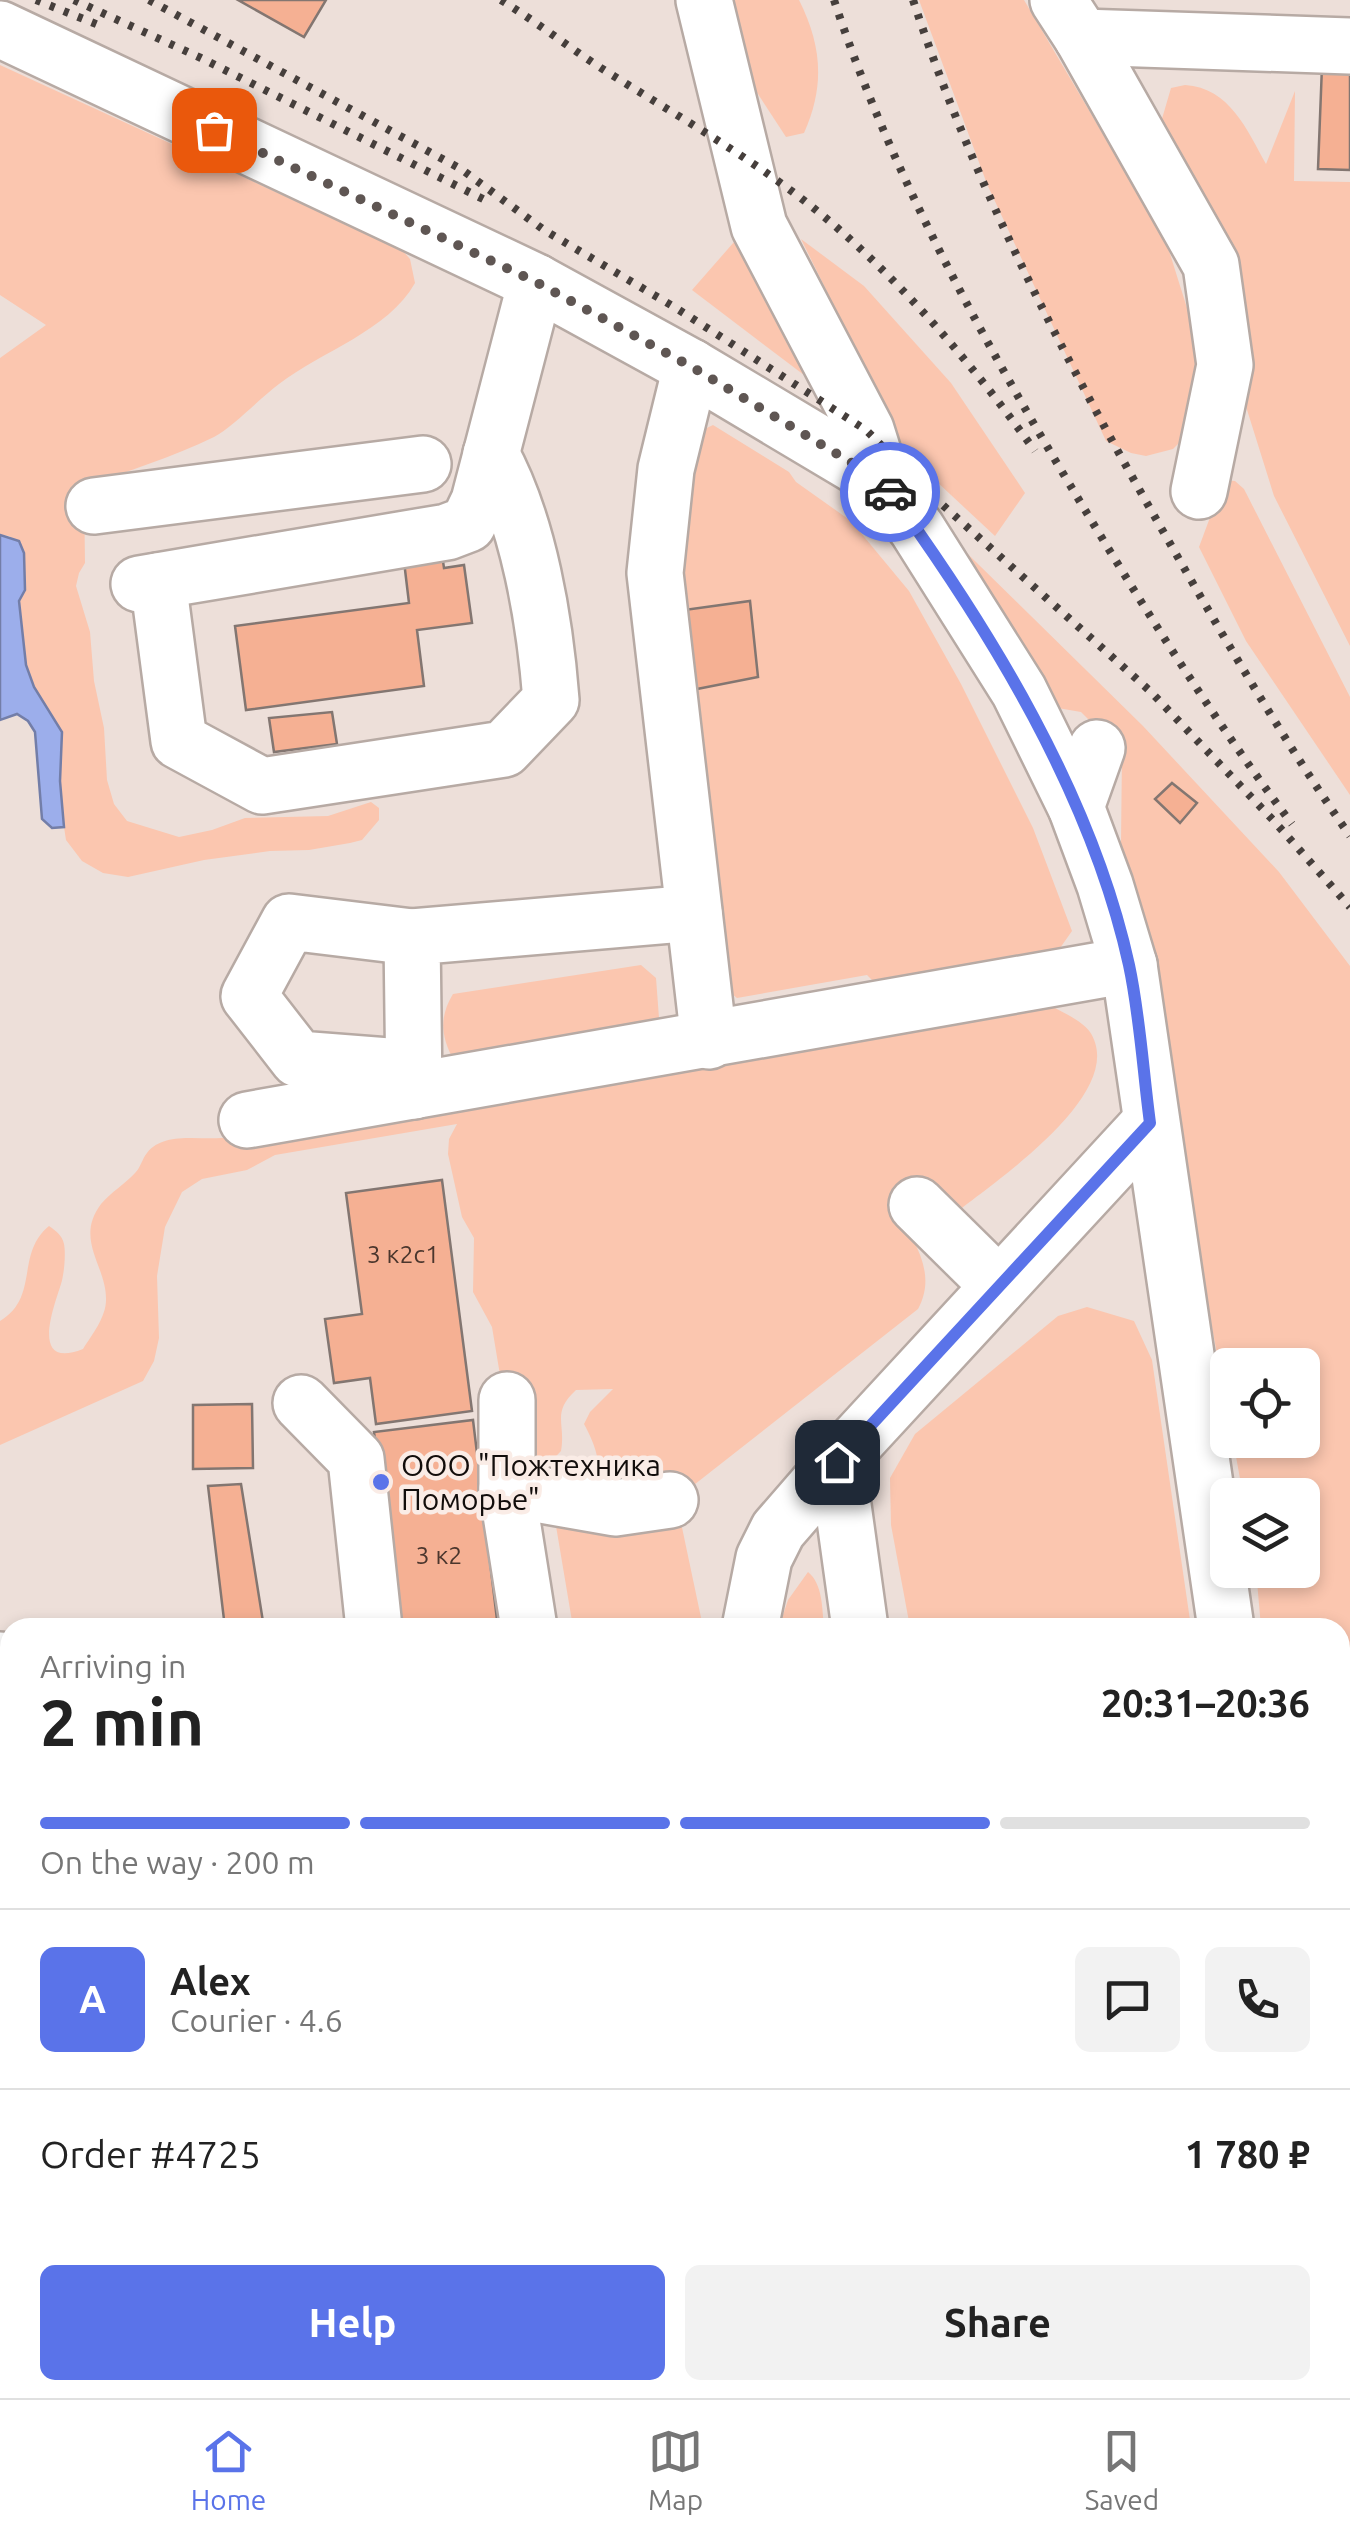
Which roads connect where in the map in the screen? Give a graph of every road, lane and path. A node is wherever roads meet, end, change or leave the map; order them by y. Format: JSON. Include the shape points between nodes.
{"nodes":[{"id":1,"x":704,"y":0,"type":"edge"},
{"id":2,"x":1070,"y":18,"type":"edge"},
{"id":3,"x":0,"y":29,"type":"edge"},
{"id":4,"x":1350,"y":46,"type":"edge"},
{"id":5,"x":536,"y":282,"type":"junction"},
{"id":6,"x":692,"y":367,"type":"junction"},
{"id":7,"x":491,"y":454,"type":"junction"},
{"id":8,"x":882,"y":481,"type":"junction"},
{"id":9,"x":1199,"y":491,"type":"dead end"},
{"id":10,"x":94,"y":506,"type":"dead end"},
{"id":11,"x":384,"y":543,"type":"junction"},
{"id":12,"x":1097,"y":748,"type":"dead end"},
{"id":13,"x":1076,"y":807,"type":"junction"},
{"id":14,"x":694,"y":912,"type":"junction"},
{"id":15,"x":412,"y":937,"type":"junction"},
{"id":16,"x":1129,"y":965,"type":"junction"},
{"id":17,"x":709,"y":1040,"type":"junction"},
{"id":18,"x":414,"y":1079,"type":"junction"},
{"id":19,"x":247,"y":1120,"type":"dead end"},
{"id":20,"x":1150,"y":1123,"type":"junction"},
{"id":21,"x":917,"y":1205,"type":"dead end"},
{"id":22,"x":999,"y":1286,"type":"junction"},
{"id":23,"x":507,"y":1400,"type":"dead end"},
{"id":24,"x":302,"y":1403,"type":"dead end"},
{"id":25,"x":837,"y":1462,"type":"junction"},
{"id":26,"x":507,"y":1489,"type":"junction"},
{"id":27,"x":670,"y":1500,"type":"dead end"},
{"id":28,"x":373,"y":1618,"type":"edge"},
{"id":29,"x":528,"y":1618,"type":"edge"},
{"id":30,"x":752,"y":1618,"type":"edge"},
{"id":31,"x":859,"y":1618,"type":"edge"},
{"id":32,"x":1224,"y":1618,"type":"edge"}],
"edges":[{"from":1,"to":8,"type":"street","via":[[759,226],[866,430]]},
{"from":2,"to":4,"type":"street"},
{"from":2,"to":9,"type":"street","via":[[1211,265],[1224,365]]},
{"from":3,"to":5,"type":"street"},
{"from":5,"to":6,"type":"street"},
{"from":5,"to":7,"type":"street"},
{"from":6,"to":8,"type":"street"},
{"from":6,"to":14,"type":"street","via":[[666,469],[655,573]]},
{"from":7,"to":11,"type":"street","via":[[468,524]]},
{"from":7,"to":11,"type":"street","via":[[509,487],[546,634],[551,700],[504,749],[262,786],[179,742],[149,582]]},
{"from":8,"to":13,"type":"street","via":[[1019,692]]},
{"from":10,"to":11,"type":"street","via":[[398,467]]},
{"from":12,"to":13,"type":"street"},
{"from":13,"to":16,"type":"street"},
{"from":14,"to":15,"type":"street"},
{"from":14,"to":17,"type":"street"},
{"from":15,"to":18,"type":"street"},
{"from":15,"to":18,"type":"street","via":[[289,922],[249,996],[298,1059]]},
{"from":16,"to":17,"type":"street"},
{"from":16,"to":20,"type":"street"},
{"from":17,"to":18,"type":"street"},
{"from":18,"to":19,"type":"street"},
{"from":20,"to":22,"type":"street"},
{"from":20,"to":32,"type":"street"},
{"from":21,"to":22,"type":"street"},
{"from":22,"to":25,"type":"street"},
{"from":23,"to":26,"type":"street"},
{"from":24,"to":28,"type":"street","via":[[356,1459]]},
{"from":25,"to":30,"type":"street","via":[[778,1530],[764,1558]]},
{"from":25,"to":31,"type":"street"},
{"from":26,"to":27,"type":"street","via":[[615,1508]]},
{"from":26,"to":29,"type":"street"}]}
